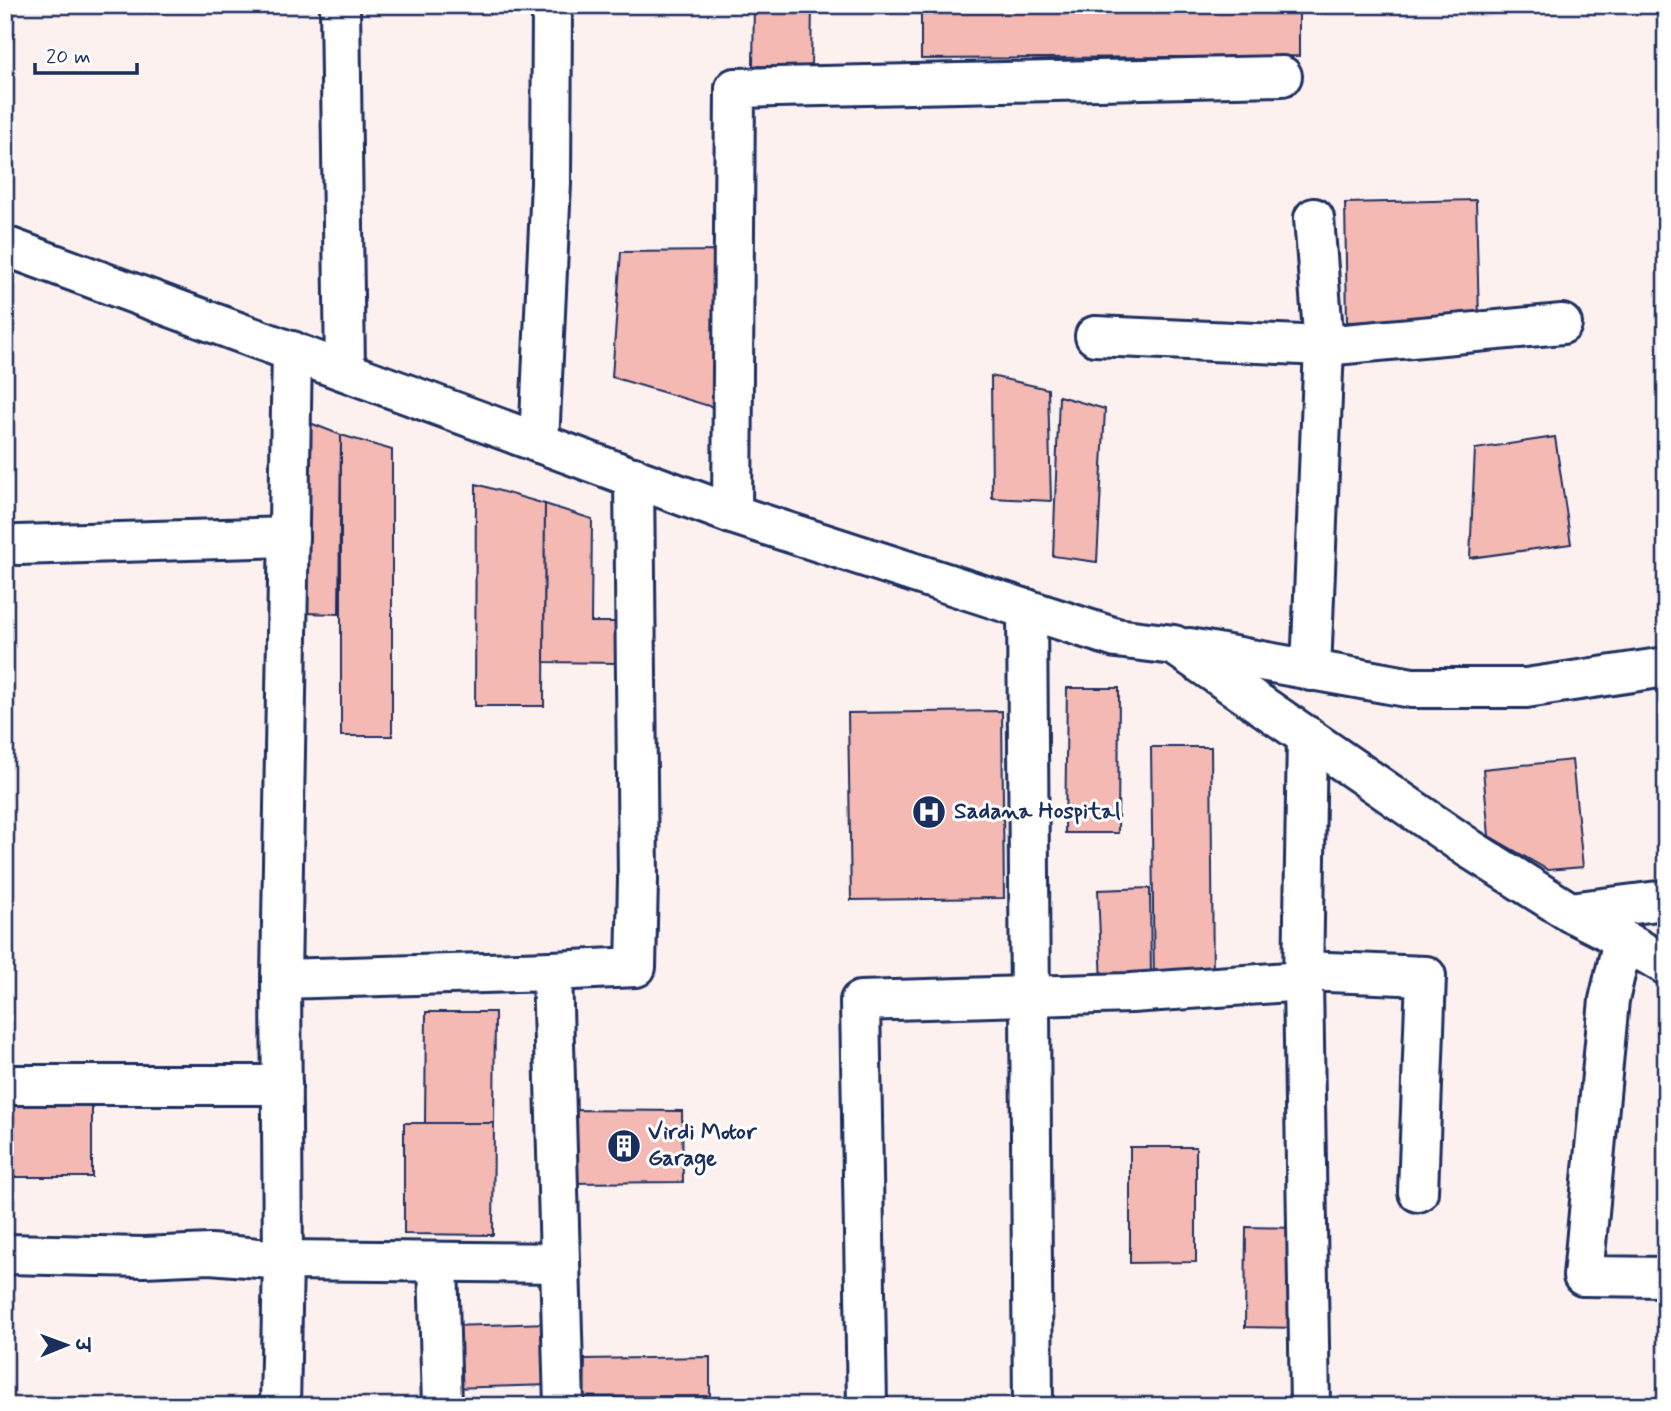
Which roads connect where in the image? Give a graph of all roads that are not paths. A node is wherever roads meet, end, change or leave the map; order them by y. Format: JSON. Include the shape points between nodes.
{"nodes":[{"id":1,"x":340,"y":5,"type":"edge"},
{"id":2,"x":552,"y":5,"type":"edge"},
{"id":3,"x":1282,"y":76,"type":"dead end"},
{"id":4,"x":1314,"y":218,"type":"dead end"},
{"id":5,"x":5,"y":246,"type":"edge"},
{"id":6,"x":1562,"y":324,"type":"dead end"},
{"id":7,"x":1095,"y":336,"type":"dead end"},
{"id":8,"x":1324,"y":346,"type":"junction"},
{"id":9,"x":292,"y":351,"type":"junction"},
{"id":10,"x":345,"y":370,"type":"junction"},
{"id":11,"x":539,"y":443,"type":"junction"},
{"id":12,"x":634,"y":477,"type":"junction"},
{"id":13,"x":732,"y":513,"type":"junction"},
{"id":14,"x":289,"y":537,"type":"junction"},
{"id":15,"x":18,"y":545,"type":"dead end"},
{"id":16,"x":1027,"y":609,"type":"junction"},
{"id":17,"x":1174,"y":645,"type":"junction"},
{"id":18,"x":1666,"y":667,"type":"edge"},
{"id":19,"x":1311,"y":671,"type":"junction"},
{"id":20,"x":1307,"y":736,"type":"junction"},
{"id":21,"x":1666,"y":900,"type":"edge"},
{"id":22,"x":1570,"y":912,"type":"junction"},
{"id":23,"x":1623,"y":940,"type":"junction"},
{"id":24,"x":1666,"y":965,"type":"edge"},
{"id":25,"x":552,"y":971,"type":"junction"},
{"id":26,"x":1303,"y":976,"type":"junction"},
{"id":27,"x":281,"y":979,"type":"junction"},
{"id":28,"x":1030,"y":997,"type":"junction"},
{"id":29,"x":5,"y":1085,"type":"edge"},
{"id":30,"x":282,"y":1085,"type":"junction"},
{"id":31,"x":1418,"y":1192,"type":"dead end"},
{"id":32,"x":5,"y":1254,"type":"edge"},
{"id":33,"x":283,"y":1260,"type":"junction"},
{"id":34,"x":438,"y":1262,"type":"junction"},
{"id":35,"x":560,"y":1263,"type":"junction"},
{"id":36,"x":1666,"y":1277,"type":"edge"},
{"id":37,"x":280,"y":1406,"type":"edge"},
{"id":38,"x":442,"y":1406,"type":"edge"},
{"id":39,"x":564,"y":1406,"type":"edge"},
{"id":40,"x":867,"y":1406,"type":"edge"},
{"id":41,"x":1033,"y":1406,"type":"edge"},
{"id":42,"x":1310,"y":1406,"type":"edge"}],
"edges":[{"from":1,"to":10,"type":"street"},
{"from":2,"to":11,"type":"street","via":[[551,183]]},
{"from":3,"to":13,"type":"street","via":[[734,88]]},
{"from":4,"to":8,"type":"street"},
{"from":5,"to":9,"type":"street"},
{"from":6,"to":8,"type":"street"},
{"from":7,"to":8,"type":"street"},
{"from":8,"to":19,"type":"street"},
{"from":9,"to":10,"type":"street"},
{"from":9,"to":14,"type":"street"},
{"from":10,"to":11,"type":"street"},
{"from":11,"to":12,"type":"street"},
{"from":12,"to":13,"type":"street"},
{"from":12,"to":25,"type":"street","via":[[636,967]]},
{"from":13,"to":16,"type":"street"},
{"from":14,"to":15,"type":"street"},
{"from":14,"to":27,"type":"street"},
{"from":16,"to":17,"type":"street","via":[[1116,638]]},
{"from":16,"to":28,"type":"street"},
{"from":17,"to":19,"type":"street"},
{"from":17,"to":20,"type":"street"},
{"from":18,"to":19,"type":"street","via":[[1526,688],[1412,688]]},
{"from":20,"to":22,"type":"street"},
{"from":20,"to":26,"type":"street"},
{"from":21,"to":22,"type":"street"},
{"from":22,"to":23,"type":"street"},
{"from":23,"to":24,"type":"street"},
{"from":23,"to":36,"type":"street","via":[[1609,1000],[1583,1276]]},
{"from":25,"to":27,"type":"street"},
{"from":25,"to":35,"type":"street"},
{"from":26,"to":28,"type":"street"},
{"from":26,"to":31,"type":"street","via":[[1426,976]]},
{"from":26,"to":42,"type":"street"},
{"from":27,"to":30,"type":"street"},
{"from":28,"to":40,"type":"street","via":[[860,1001]]},
{"from":28,"to":41,"type":"street"},
{"from":29,"to":30,"type":"street"},
{"from":30,"to":33,"type":"street"},
{"from":32,"to":33,"type":"street","via":[[210,1254]]},
{"from":33,"to":34,"type":"street"},
{"from":33,"to":37,"type":"street"},
{"from":34,"to":35,"type":"street"},
{"from":34,"to":38,"type":"street"},
{"from":35,"to":39,"type":"street"}]}
